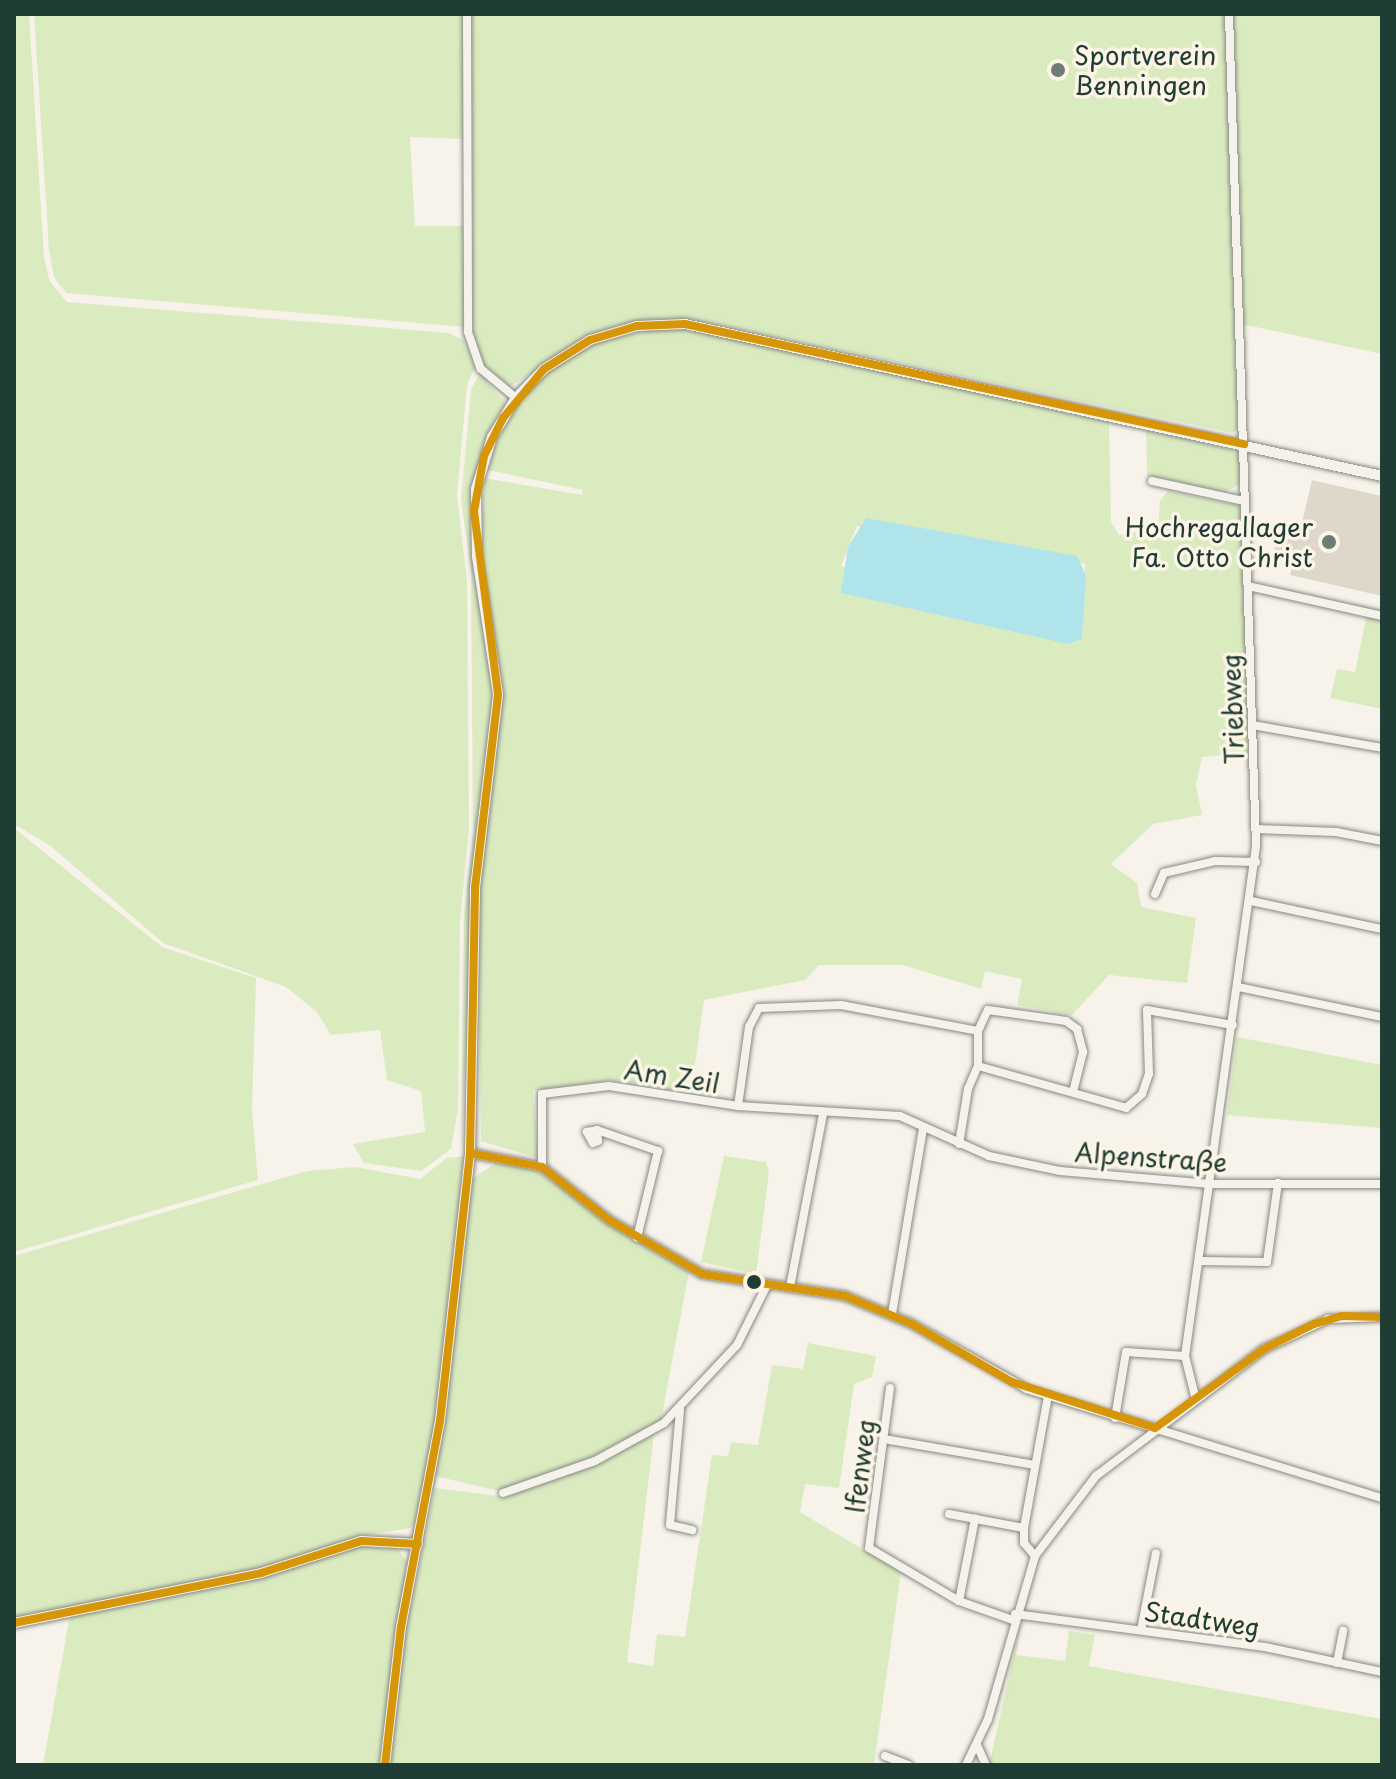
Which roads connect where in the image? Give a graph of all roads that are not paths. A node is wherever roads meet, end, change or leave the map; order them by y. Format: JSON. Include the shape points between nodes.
{"nodes":[{"id":1,"x":467,"y":14,"type":"edge"},
{"id":2,"x":1229,"y":14,"type":"edge"},
{"id":3,"x":516,"y":398,"type":"junction"},
{"id":4,"x":1244,"y":444,"type":"junction"},
{"id":5,"x":1382,"y":476,"type":"edge"},
{"id":6,"x":1152,"y":481,"type":"dead end"},
{"id":7,"x":1244,"y":501,"type":"junction"},
{"id":8,"x":1248,"y":586,"type":"junction"},
{"id":9,"x":1382,"y":616,"type":"edge"},
{"id":10,"x":1252,"y":725,"type":"junction"},
{"id":11,"x":1382,"y":748,"type":"edge"},
{"id":12,"x":1256,"y":829,"type":"junction"},
{"id":13,"x":1382,"y":841,"type":"edge"},
{"id":14,"x":1256,"y":862,"type":"junction"},
{"id":15,"x":1155,"y":894,"type":"dead end"},
{"id":16,"x":1251,"y":901,"type":"junction"},
{"id":17,"x":1382,"y":929,"type":"edge"},
{"id":18,"x":1238,"y":987,"type":"junction"},
{"id":19,"x":1382,"y":1017,"type":"edge"},
{"id":20,"x":1233,"y":1025,"type":"junction"},
{"id":21,"x":978,"y":1031,"type":"junction"},
{"id":22,"x":978,"y":1066,"type":"junction"},
{"id":23,"x":1074,"y":1089,"type":"junction"},
{"id":24,"x":738,"y":1106,"type":"junction"},
{"id":25,"x":823,"y":1114,"type":"junction"},
{"id":26,"x":923,"y":1128,"type":"junction"},
{"id":27,"x":597,"y":1130,"type":"dead end"},
{"id":28,"x":959,"y":1144,"type":"junction"},
{"id":29,"x":470,"y":1153,"type":"junction"},
{"id":30,"x":542,"y":1167,"type":"junction"},
{"id":31,"x":1278,"y":1183,"type":"junction"},
{"id":32,"x":1213,"y":1184,"type":"junction"},
{"id":33,"x":1382,"y":1184,"type":"edge"},
{"id":34,"x":637,"y":1238,"type":"junction"},
{"id":35,"x":1201,"y":1261,"type":"junction"},
{"id":36,"x":766,"y":1287,"type":"junction"},
{"id":37,"x":790,"y":1287,"type":"junction"},
{"id":38,"x":892,"y":1314,"type":"junction"},
{"id":39,"x":1382,"y":1317,"type":"edge"},
{"id":40,"x":1185,"y":1356,"type":"junction"},
{"id":41,"x":890,"y":1388,"type":"dead end"},
{"id":42,"x":1048,"y":1396,"type":"junction"},
{"id":43,"x":1195,"y":1396,"type":"junction"},
{"id":44,"x":680,"y":1410,"type":"junction"},
{"id":45,"x":1115,"y":1418,"type":"junction"},
{"id":46,"x":1155,"y":1428,"type":"junction"},
{"id":47,"x":884,"y":1439,"type":"junction"},
{"id":48,"x":1035,"y":1465,"type":"junction"},
{"id":49,"x":503,"y":1493,"type":"dead end"},
{"id":50,"x":1382,"y":1498,"type":"edge"},
{"id":51,"x":949,"y":1514,"type":"dead end"},
{"id":52,"x":975,"y":1519,"type":"junction"},
{"id":53,"x":1024,"y":1528,"type":"junction"},
{"id":54,"x":692,"y":1530,"type":"dead end"},
{"id":55,"x":418,"y":1544,"type":"junction"},
{"id":56,"x":869,"y":1548,"type":"joint"},
{"id":57,"x":1156,"y":1553,"type":"dead end"},
{"id":58,"x":1035,"y":1556,"type":"junction"},
{"id":59,"x":959,"y":1601,"type":"junction"},
{"id":60,"x":1014,"y":1617,"type":"junction"},
{"id":61,"x":14,"y":1623,"type":"edge"},
{"id":62,"x":1141,"y":1630,"type":"junction"},
{"id":63,"x":1343,"y":1631,"type":"dead end"},
{"id":64,"x":1337,"y":1663,"type":"junction"},
{"id":65,"x":1382,"y":1672,"type":"edge"},
{"id":66,"x":977,"y":1745,"type":"junction"},
{"id":67,"x":885,"y":1756,"type":"dead end"},
{"id":68,"x":385,"y":1765,"type":"edge"},
{"id":69,"x":908,"y":1765,"type":"edge"},
{"id":70,"x":966,"y":1765,"type":"edge"},
{"id":71,"x":986,"y":1765,"type":"edge"}],
"edges":[{"from":1,"to":3,"type":"street","via":[[468,332],[481,369]]},
{"from":2,"to":4,"type":"street","name":"Triebweg"},
{"from":3,"to":4,"type":"street","via":[[544,369],[590,340],[637,326],[685,324]]},
{"from":3,"to":29,"type":"street","via":[[484,456],[474,511],[498,694],[475,888]]},
{"from":4,"to":5,"type":"street"},
{"from":4,"to":7,"type":"street","name":"Triebweg"},
{"from":6,"to":7,"type":"street"},
{"from":7,"to":8,"type":"street","name":"Triebweg"},
{"from":8,"to":9,"type":"street"},
{"from":8,"to":10,"type":"street","name":"Triebweg"},
{"from":10,"to":11,"type":"street"},
{"from":10,"to":12,"type":"street","name":"Triebweg"},
{"from":12,"to":13,"type":"street","via":[[1336,832]]},
{"from":12,"to":14,"type":"street","name":"Triebweg"},
{"from":14,"to":15,"type":"street","via":[[1215,861],[1164,873]]},
{"from":14,"to":16,"type":"street","name":"Triebweg"},
{"from":16,"to":17,"type":"street"},
{"from":16,"to":18,"type":"street","name":"Triebweg"},
{"from":18,"to":19,"type":"street"},
{"from":18,"to":20,"type":"street","name":"Triebweg"},
{"from":20,"to":23,"type":"street","via":[[1147,1010],[1149,1074],[1142,1094],[1126,1108]]},
{"from":20,"to":32,"type":"street","name":"Triebweg"},
{"from":21,"to":22,"type":"street"},
{"from":21,"to":23,"type":"street","via":[[988,1010],[1066,1021],[1082,1042]]},
{"from":21,"to":24,"type":"street","via":[[841,1005],[759,1008],[749,1027]]},
{"from":22,"to":23,"type":"street"},
{"from":22,"to":28,"type":"street","via":[[968,1089]]},
{"from":24,"to":25,"type":"street","name":"Am Zeil"},
{"from":24,"to":30,"type":"street","name":"Am Zeil","via":[[609,1086],[542,1094]]},
{"from":25,"to":26,"type":"street","name":"Am Zeil","via":[[900,1116]]},
{"from":25,"to":37,"type":"street"},
{"from":26,"to":28,"type":"street","name":"Alpenstraße"},
{"from":26,"to":38,"type":"street"},
{"from":27,"to":34,"type":"street","via":[[658,1151]]},
{"from":28,"to":32,"type":"street","name":"Alpenstraße","via":[[1060,1171]]},
{"from":29,"to":30,"type":"street"},
{"from":29,"to":55,"type":"street","via":[[440,1421]]},
{"from":30,"to":34,"type":"street"},
{"from":31,"to":32,"type":"street","name":"Alpenstraße"},
{"from":31,"to":33,"type":"street","name":"Alpenstraße"},
{"from":31,"to":35,"type":"street","via":[[1267,1262]]},
{"from":32,"to":35,"type":"street","name":"Triebweg"},
{"from":34,"to":36,"type":"street","via":[[702,1274]]},
{"from":35,"to":40,"type":"street","name":"Triebweg"},
{"from":36,"to":37,"type":"street"},
{"from":36,"to":44,"type":"street","via":[[737,1345]]},
{"from":37,"to":38,"type":"street","via":[[832,1292]]},
{"from":38,"to":42,"type":"street"},
{"from":39,"to":43,"type":"street","via":[[1314,1324],[1264,1349]]},
{"from":40,"to":43,"type":"street","name":"Triebweg"},
{"from":40,"to":45,"type":"street","via":[[1126,1352]]},
{"from":41,"to":47,"type":"street","name":"Ifenweg"},
{"from":42,"to":45,"type":"street"},
{"from":42,"to":48,"type":"street"},
{"from":43,"to":46,"type":"street"},
{"from":44,"to":49,"type":"street","via":[[622,1449]]},
{"from":44,"to":54,"type":"street","via":[[670,1525]]},
{"from":45,"to":46,"type":"street"},
{"from":46,"to":50,"type":"street"},
{"from":46,"to":58,"type":"street","via":[[1096,1476]]},
{"from":47,"to":48,"type":"street"},
{"from":47,"to":56,"type":"street","name":"Ifenweg"},
{"from":48,"to":53,"type":"street"},
{"from":51,"to":52,"type":"street"},
{"from":52,"to":53,"type":"street"},
{"from":52,"to":59,"type":"street"},
{"from":53,"to":58,"type":"street","via":[[1024,1543]]},
{"from":55,"to":61,"type":"street","via":[[370,1539],[261,1573]]},
{"from":55,"to":68,"type":"street"},
{"from":56,"to":59,"type":"street","name":"Stadtweg"},
{"from":57,"to":62,"type":"street"},
{"from":58,"to":60,"type":"street"},
{"from":59,"to":60,"type":"street","name":"Stadtweg"},
{"from":60,"to":62,"type":"street","name":"Stadtweg"},
{"from":60,"to":66,"type":"street"},
{"from":62,"to":64,"type":"street","name":"Stadtweg"},
{"from":63,"to":64,"type":"street"},
{"from":64,"to":65,"type":"street","name":"Stadtweg"},
{"from":66,"to":70,"type":"street"},
{"from":66,"to":71,"type":"street"},
{"from":67,"to":69,"type":"street"}]}
